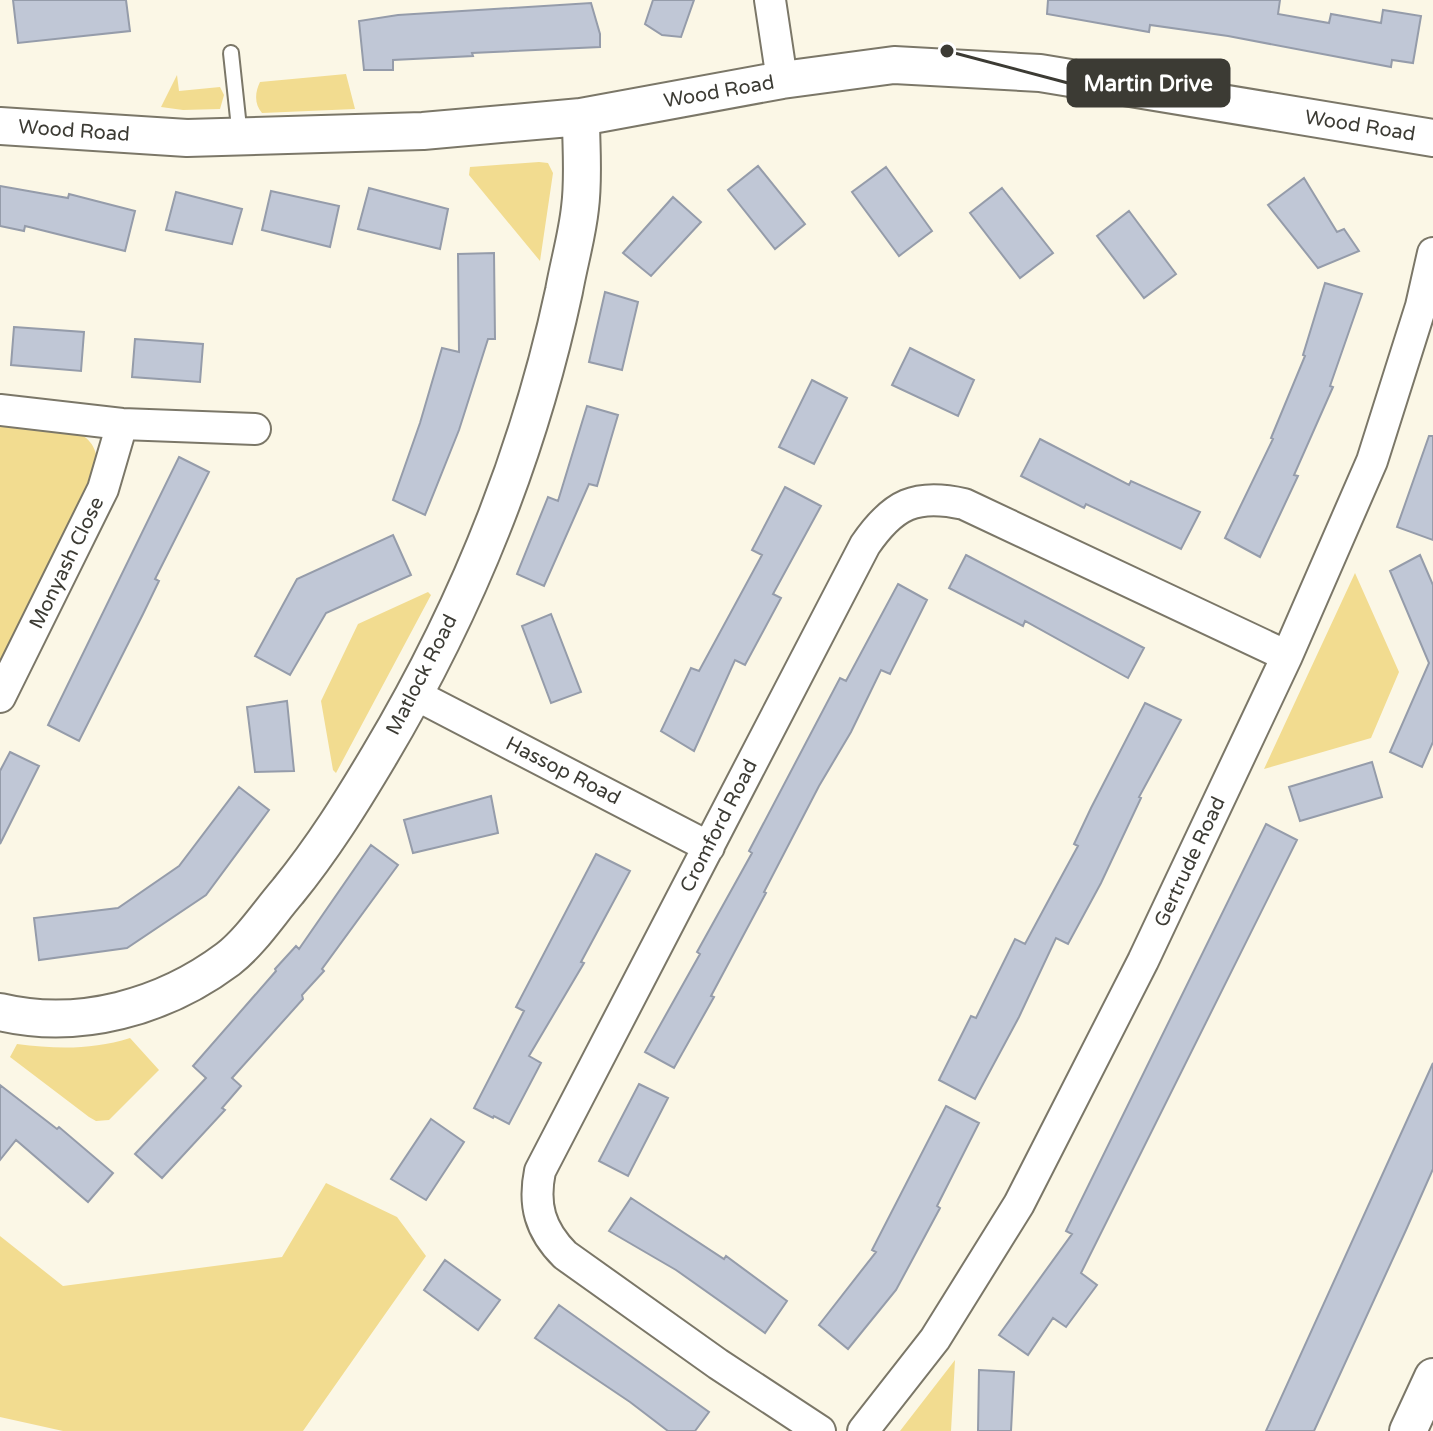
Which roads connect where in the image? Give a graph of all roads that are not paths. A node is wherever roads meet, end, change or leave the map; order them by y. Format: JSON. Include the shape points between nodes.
{"nodes":[{"id":1,"x":770,"y":0,"type":"edge"},
{"id":2,"x":231,"y":53,"type":"dead end"},
{"id":3,"x":782,"y":80,"type":"junction"},
{"id":4,"x":581,"y":117,"type":"junction"},
{"id":5,"x":0,"y":126,"type":"edge"},
{"id":6,"x":240,"y":137,"type":"junction"},
{"id":7,"x":1433,"y":138,"type":"edge"},
{"id":8,"x":1433,"y":253,"type":"edge"},
{"id":9,"x":0,"y":410,"type":"edge"},
{"id":10,"x":122,"y":424,"type":"junction"},
{"id":11,"x":255,"y":429,"type":"dead end"},
{"id":12,"x":1287,"y":656,"type":"junction"},
{"id":13,"x":416,"y":695,"type":"junction"},
{"id":14,"x":0,"y":697,"type":"edge"},
{"id":15,"x":709,"y":847,"type":"junction"},
{"id":16,"x":0,"y":1012,"type":"edge"},
{"id":17,"x":1433,"y":1377,"type":"edge"},
{"id":18,"x":820,"y":1431,"type":"edge"},
{"id":19,"x":863,"y":1431,"type":"edge"},
{"id":20,"x":1408,"y":1431,"type":"edge"}],
"edges":[{"from":1,"to":3,"type":"street"},
{"from":2,"to":6,"type":"lane"},
{"from":3,"to":4,"type":"street","name":"Wood Road"},
{"from":3,"to":7,"type":"street","name":"Wood Road","via":[[894,65],[1040,73]]},
{"from":4,"to":6,"type":"street","name":"Wood Road","via":[[423,131]]},
{"from":4,"to":13,"type":"street","name":"Matlock Road","via":[[581,206],[546,366],[505,495]]},
{"from":5,"to":6,"type":"street","name":"Wood Road"},
{"from":8,"to":12,"type":"street","name":"Gertrude Road","via":[[1372,461]]},
{"from":9,"to":10,"type":"street"},
{"from":10,"to":11,"type":"street"},
{"from":10,"to":14,"type":"street","name":"Monyash Close","via":[[103,489]]},
{"from":12,"to":15,"type":"street","name":"Cromford Road","via":[[964,504],[942,499],[903,505],[865,545]]},
{"from":12,"to":19,"type":"street","name":"Gertrude Road","via":[[1143,961],[1019,1204],[935,1339]]},
{"from":13,"to":15,"type":"street","name":"Hassop Road"},
{"from":13,"to":16,"type":"street","name":"Matlock Road","via":[[312,861],[231,956],[192,984],[118,1012],[38,1019]]},
{"from":15,"to":18,"type":"street","name":"Cromford Road","via":[[540,1171],[537,1211],[551,1242],[565,1255]]},
{"from":17,"to":20,"type":"street"}]}
